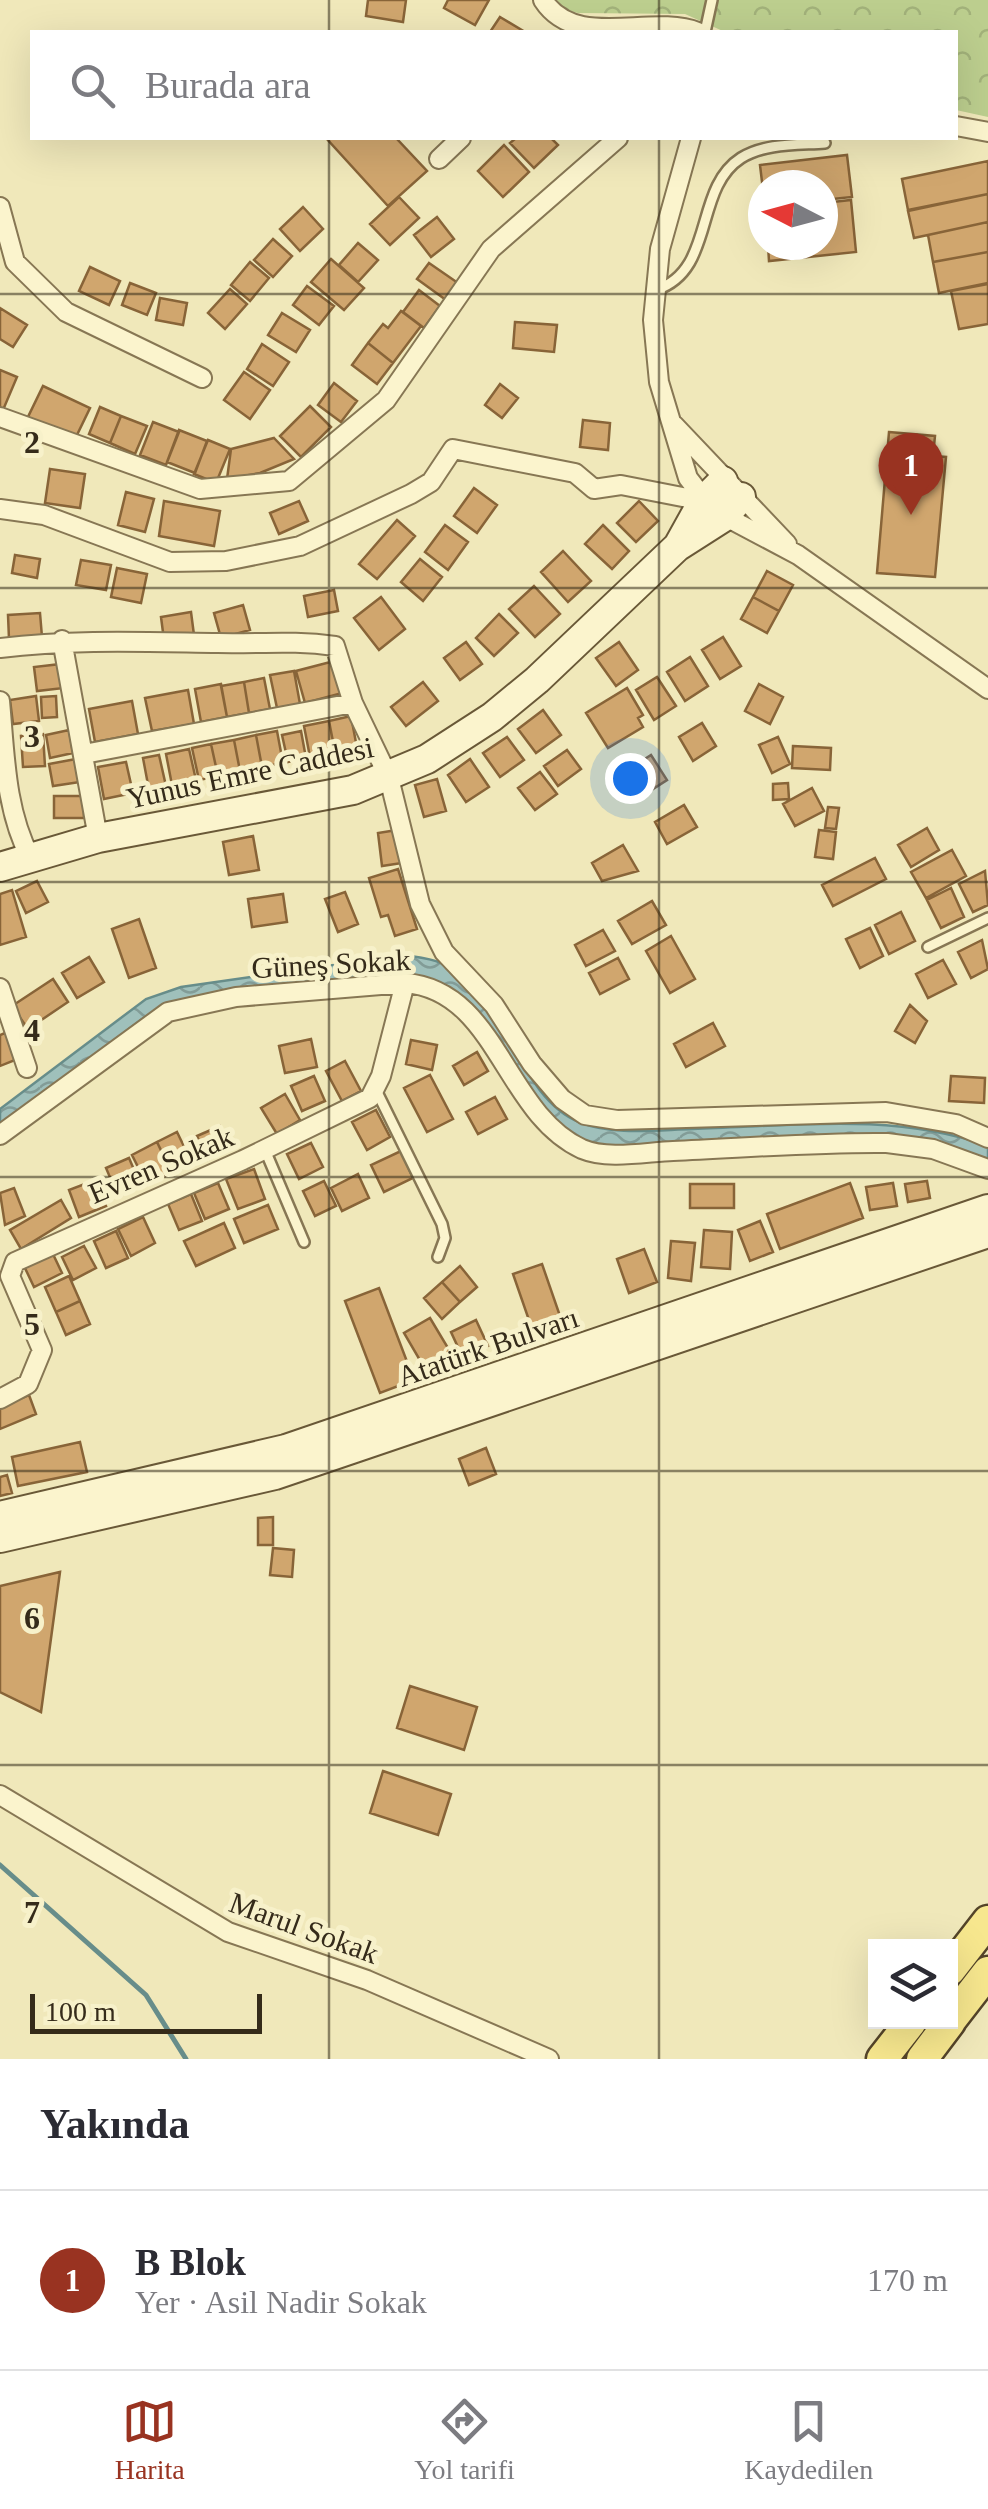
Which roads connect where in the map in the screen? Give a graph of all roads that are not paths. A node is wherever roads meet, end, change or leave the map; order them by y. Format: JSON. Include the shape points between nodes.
{"nodes":[{"id":1,"x":543,"y":0,"type":"edge"},
{"id":2,"x":712,"y":0,"type":"edge"},
{"id":3,"x":560,"y":26,"type":"edge"},
{"id":4,"x":689,"y":30,"type":"edge"},
{"id":5,"x":702,"y":30,"type":"edge"},
{"id":6,"x":958,"y":126,"type":"edge"},
{"id":7,"x":988,"y":132,"type":"edge"},
{"id":8,"x":459,"y":140,"type":"edge"},
{"id":9,"x":616,"y":140,"type":"edge"},
{"id":10,"x":690,"y":140,"type":"edge"},
{"id":11,"x":825,"y":143,"type":"dead end"},
{"id":12,"x":438,"y":159,"type":"dead end"},
{"id":13,"x":0,"y":207,"type":"edge"},
{"id":14,"x":656,"y":290,"type":"junction"},
{"id":15,"x":202,"y":378,"type":"dead end"},
{"id":16,"x":0,"y":417,"type":"edge"},
{"id":17,"x":668,"y":419,"type":"junction"},
{"id":18,"x":723,"y":499,"type":"junction"},
{"id":19,"x":0,"y":509,"type":"edge"},
{"id":20,"x":798,"y":555,"type":"junction"},
{"id":21,"x":62,"y":640,"type":"junction"},
{"id":22,"x":0,"y":648,"type":"edge"},
{"id":23,"x":988,"y":689,"type":"edge"},
{"id":24,"x":0,"y":701,"type":"edge"},
{"id":25,"x":353,"y":703,"type":"junction"},
{"id":26,"x":84,"y":754,"type":"junction"},
{"id":27,"x":389,"y":778,"type":"junction"},
{"id":28,"x":98,"y":838,"type":"junction"},
{"id":29,"x":30,"y":857,"type":"junction"},
{"id":30,"x":0,"y":867,"type":"edge"},
{"id":31,"x":988,"y":918,"type":"edge"},
{"id":32,"x":928,"y":947,"type":"dead end"},
{"id":33,"x":404,"y":983,"type":"junction"},
{"id":34,"x":0,"y":988,"type":"edge"},
{"id":35,"x":27,"y":1068,"type":"dead end"},
{"id":36,"x":376,"y":1090,"type":"junction"},
{"id":37,"x":0,"y":1135,"type":"edge"},
{"id":38,"x":988,"y":1138,"type":"edge"},
{"id":39,"x":266,"y":1150,"type":"junction"},
{"id":40,"x":988,"y":1169,"type":"edge"},
{"id":41,"x":988,"y":1209,"type":"edge"},
{"id":42,"x":988,"y":1233,"type":"edge"},
{"id":43,"x":304,"y":1242,"type":"dead end"},
{"id":44,"x":438,"y":1258,"type":"dead end"},
{"id":45,"x":0,"y":1399,"type":"edge"},
{"id":46,"x":0,"y":1516,"type":"edge"},
{"id":47,"x":0,"y":1538,"type":"edge"},
{"id":48,"x":0,"y":1795,"type":"edge"},
{"id":49,"x":988,"y":1920,"type":"edge"},
{"id":50,"x":958,"y":1959,"type":"edge"},
{"id":51,"x":988,"y":1972,"type":"edge"},
{"id":52,"x":958,"y":2011,"type":"edge"},
{"id":53,"x":906,"y":2029,"type":"edge"},
{"id":54,"x":944,"y":2029,"type":"edge"},
{"id":55,"x":549,"y":2059,"type":"edge"},
{"id":56,"x":882,"y":2059,"type":"edge"},
{"id":57,"x":922,"y":2059,"type":"edge"}],
"edges":[{"from":1,"to":3,"type":"street"},
{"from":2,"to":5,"type":"lane"},
{"from":3,"to":4,"type":"street"},
{"from":6,"to":7,"type":"street"},
{"from":8,"to":12,"type":"street"},
{"from":9,"to":16,"type":"street","via":[[491,249],[386,400],[289,481],[200,489]]},
{"from":10,"to":14,"type":"street","via":[[660,250]]},
{"from":11,"to":14,"type":"lane","via":[[740,158],[720,186],[690,266]]},
{"from":13,"to":15,"type":"street","via":[[15,262],[66,312]]},
{"from":14,"to":17,"type":"street","via":[[654,354]]},
{"from":17,"to":18,"type":"street"},
{"from":17,"to":18,"type":"street","via":[[680,460]]},
{"from":18,"to":19,"type":"street","via":[[621,484],[594,489],[575,473],[453,449],[431,482],[300,546],[193,564],[170,562],[44,516]]},
{"from":18,"to":20,"type":"street"},
{"from":18,"to":20,"type":"street"},
{"from":18,"to":27,"type":"main road","name":"Yunus Emre Caddesi","via":[[492,717]]},
{"from":20,"to":23,"type":"street"},
{"from":21,"to":22,"type":"street"},
{"from":21,"to":25,"type":"street","via":[[252,644],[286,638],[335,646]]},
{"from":21,"to":26,"type":"street"},
{"from":24,"to":29,"type":"street","via":[[7,782]]},
{"from":25,"to":26,"type":"street"},
{"from":25,"to":27,"type":"street"},
{"from":26,"to":28,"type":"street"},
{"from":27,"to":28,"type":"main road","name":"Yunus Emre Caddesi"},
{"from":27,"to":38,"type":"street","via":[[420,904],[444,952],[494,1005],[562,1099],[586,1116],[675,1121],[886,1112],[956,1124]]},
{"from":28,"to":29,"type":"main road","name":"Yunus Emre Caddesi"},
{"from":29,"to":30,"type":"main road","name":"Yunus Emre Caddesi"},
{"from":31,"to":32,"type":"lane"},
{"from":33,"to":36,"type":"street"},
{"from":33,"to":37,"type":"street","name":"Güneş Sokak","via":[[236,997],[168,1012]]},
{"from":33,"to":40,"type":"street","name":"Güneş Sokak","via":[[454,1000],[536,1114],[588,1151],[887,1143],[933,1149]]},
{"from":34,"to":35,"type":"street"},
{"from":36,"to":39,"type":"street","name":"Evren Sokak","via":[[358,1106]]},
{"from":36,"to":44,"type":"lane","via":[[442,1224]]},
{"from":39,"to":43,"type":"lane"},
{"from":39,"to":45,"type":"street","name":"Evren Sokak","via":[[15,1262],[10,1276],[42,1350],[28,1384]]},
{"from":41,"to":46,"type":"main road","name":"Atatürk Bulvarı","via":[[286,1450]]},
{"from":42,"to":47,"type":"main road","name":"Atatürk Bulvarı","via":[[275,1475]]},
{"from":48,"to":55,"type":"street","name":"Marul Sokak","via":[[228,1932],[367,1980]]},
{"from":49,"to":50,"type":"main road"},
{"from":51,"to":52,"type":"main road"},
{"from":53,"to":56,"type":"main road"},
{"from":54,"to":57,"type":"main road"}]}
